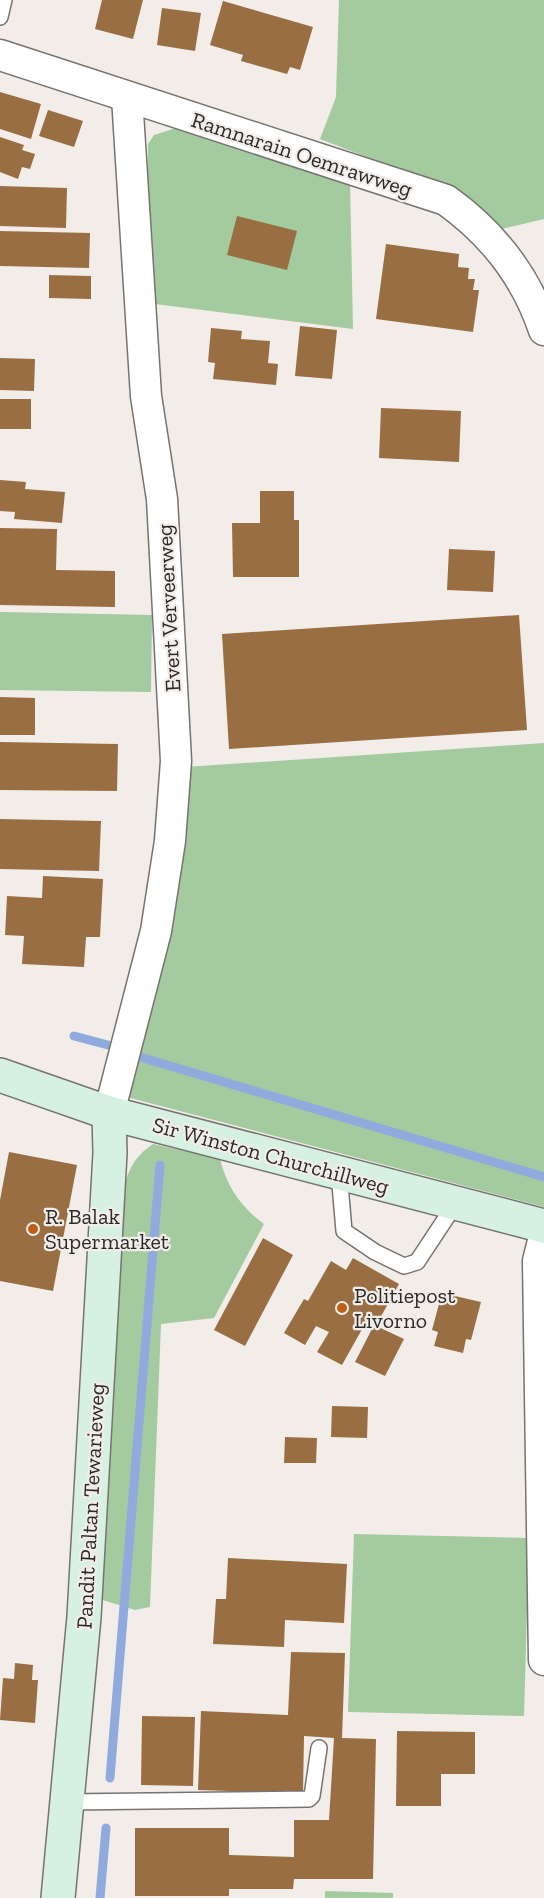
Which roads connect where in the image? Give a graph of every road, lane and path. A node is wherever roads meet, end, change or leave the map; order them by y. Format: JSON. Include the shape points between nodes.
{"nodes":[{"id":1,"x":4,"y":0,"type":"edge"},
{"id":2,"x":0,"y":17,"type":"edge"},
{"id":3,"x":0,"y":55,"type":"edge"},
{"id":4,"x":127,"y":97,"type":"junction"},
{"id":5,"x":544,"y":330,"type":"edge"},
{"id":6,"x":0,"y":1075,"type":"edge"},
{"id":7,"x":109,"y":1113,"type":"junction"},
{"id":8,"x":339,"y":1173,"type":"junction"},
{"id":9,"x":456,"y":1203,"type":"junction"},
{"id":10,"x":544,"y":1226,"type":"edge"},
{"id":11,"x":544,"y":1237,"type":"edge"},
{"id":12,"x":544,"y":1660,"type":"edge"},
{"id":13,"x":319,"y":1748,"type":"dead end"},
{"id":14,"x":67,"y":1803,"type":"junction"},
{"id":15,"x":58,"y":1898,"type":"edge"}],
"edges":[{"from":1,"to":2,"type":"lane"},
{"from":3,"to":4,"type":"street","name":"Ramnarain Oemrawweg"},
{"from":4,"to":5,"type":"street","name":"Ramnarain Oemrawweg","via":[[446,200],[486,234],[521,277]]},
{"from":4,"to":7,"type":"street","name":"Evert Verveerweg","via":[[146,396],[162,500],[176,761],[170,841],[156,931]]},
{"from":6,"to":7,"type":"street","name":"Sir Winston Churchillweg"},
{"from":7,"to":8,"type":"street","name":"Sir Winston Churchillweg"},
{"from":7,"to":14,"type":"street","name":"Pandit Paltan Tewarieweg","via":[[84,1617]]},
{"from":8,"to":9,"type":"street","name":"Sir Winston Churchillweg"},
{"from":8,"to":9,"type":"lane","via":[[344,1232],[404,1266],[417,1262]]},
{"from":9,"to":10,"type":"street","name":"Sir Winston Churchillweg"},
{"from":11,"to":12,"type":"street","via":[[538,1261]]},
{"from":13,"to":14,"type":"lane","via":[[309,1799]]},
{"from":14,"to":15,"type":"street","name":"Pandit Paltan Tewarieweg"}]}
